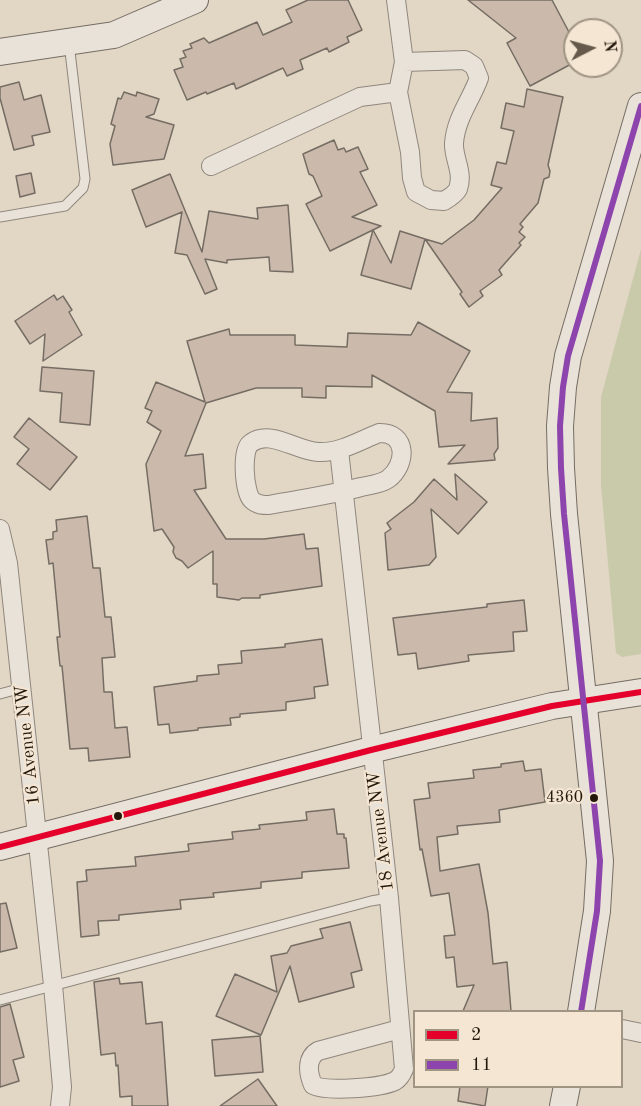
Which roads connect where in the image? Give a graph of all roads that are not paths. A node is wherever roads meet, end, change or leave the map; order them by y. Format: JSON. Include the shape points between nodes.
{"nodes":[{"id":1,"x":195,"y":0,"type":"edge"},
{"id":2,"x":396,"y":0,"type":"edge"},
{"id":3,"x":69,"y":42,"type":"junction"},
{"id":4,"x":0,"y":52,"type":"edge"},
{"id":5,"x":404,"y":62,"type":"junction"},
{"id":6,"x":398,"y":92,"type":"junction"},
{"id":7,"x":641,"y":106,"type":"edge"},
{"id":8,"x":212,"y":166,"type":"dead end"},
{"id":9,"x":0,"y":217,"type":"edge"},
{"id":10,"x":339,"y":450,"type":"junction"},
{"id":11,"x":344,"y":491,"type":"junction"},
{"id":12,"x":0,"y":529,"type":"edge"},
{"id":13,"x":21,"y":688,"type":"junction"},
{"id":14,"x":641,"y":692,"type":"edge"},
{"id":15,"x":0,"y":694,"type":"edge"},
{"id":16,"x":585,"y":700,"type":"junction"},
{"id":17,"x":371,"y":750,"type":"junction"},
{"id":18,"x":38,"y":837,"type":"junction"},
{"id":19,"x":0,"y":847,"type":"edge"},
{"id":20,"x":388,"y":898,"type":"junction"},
{"id":21,"x":53,"y":985,"type":"junction"},
{"id":22,"x":0,"y":1000,"type":"edge"},
{"id":23,"x":580,"y":1010,"type":"edge"},
{"id":24,"x":400,"y":1029,"type":"junction"},
{"id":25,"x":623,"y":1029,"type":"edge"},
{"id":26,"x":641,"y":1033,"type":"edge"},
{"id":27,"x":567,"y":1088,"type":"edge"},
{"id":28,"x":60,"y":1106,"type":"edge"},
{"id":29,"x":563,"y":1106,"type":"edge"}],
"edges":[{"from":1,"to":3,"type":"street","via":[[114,34]]},
{"from":2,"to":5,"type":"street"},
{"from":3,"to":4,"type":"street"},
{"from":3,"to":9,"type":"lane","via":[[83,188],[64,206]]},
{"from":5,"to":6,"type":"street"},
{"from":5,"to":6,"type":"street","via":[[465,60],[474,66],[479,78],[462,111],[454,144],[460,174],[458,190],[444,201],[431,200],[416,192]]},
{"from":6,"to":8,"type":"street","via":[[360,97]]},
{"from":7,"to":16,"type":"street","via":[[568,356],[563,387],[561,468]]},
{"from":10,"to":11,"type":"street","name":"18 Avenue NW"},
{"from":10,"to":11,"type":"street","via":[[380,433],[397,438],[402,449],[401,461],[388,479]]},
{"from":10,"to":11,"type":"street","via":[[317,452],[264,438],[252,442],[245,456],[248,494],[260,505],[269,505]]},
{"from":11,"to":17,"type":"street","name":"18 Avenue NW"},
{"from":12,"to":13,"type":"street","name":"16 Avenue NW","via":[[8,563]]},
{"from":13,"to":15,"type":"lane"},
{"from":13,"to":18,"type":"street","name":"16 Avenue NW"},
{"from":14,"to":16,"type":"street"},
{"from":16,"to":17,"type":"street"},
{"from":16,"to":23,"type":"street","via":[[600,882]]},
{"from":17,"to":18,"type":"street"},
{"from":17,"to":20,"type":"street","name":"18 Avenue NW"},
{"from":18,"to":19,"type":"street"},
{"from":18,"to":21,"type":"street","name":"16 Avenue NW"},
{"from":20,"to":21,"type":"lane"},
{"from":20,"to":24,"type":"street","name":"18 Avenue NW"},
{"from":21,"to":22,"type":"lane"},
{"from":21,"to":28,"type":"street","name":"16 Avenue NW","via":[[62,1087]]},
{"from":24,"to":24,"type":"street","name":"18 Avenue NW","via":[[312,1054],[309,1064],[313,1085],[329,1089],[395,1081],[404,1069]]},
{"from":25,"to":26,"type":"street"},
{"from":27,"to":29,"type":"street"}]}
